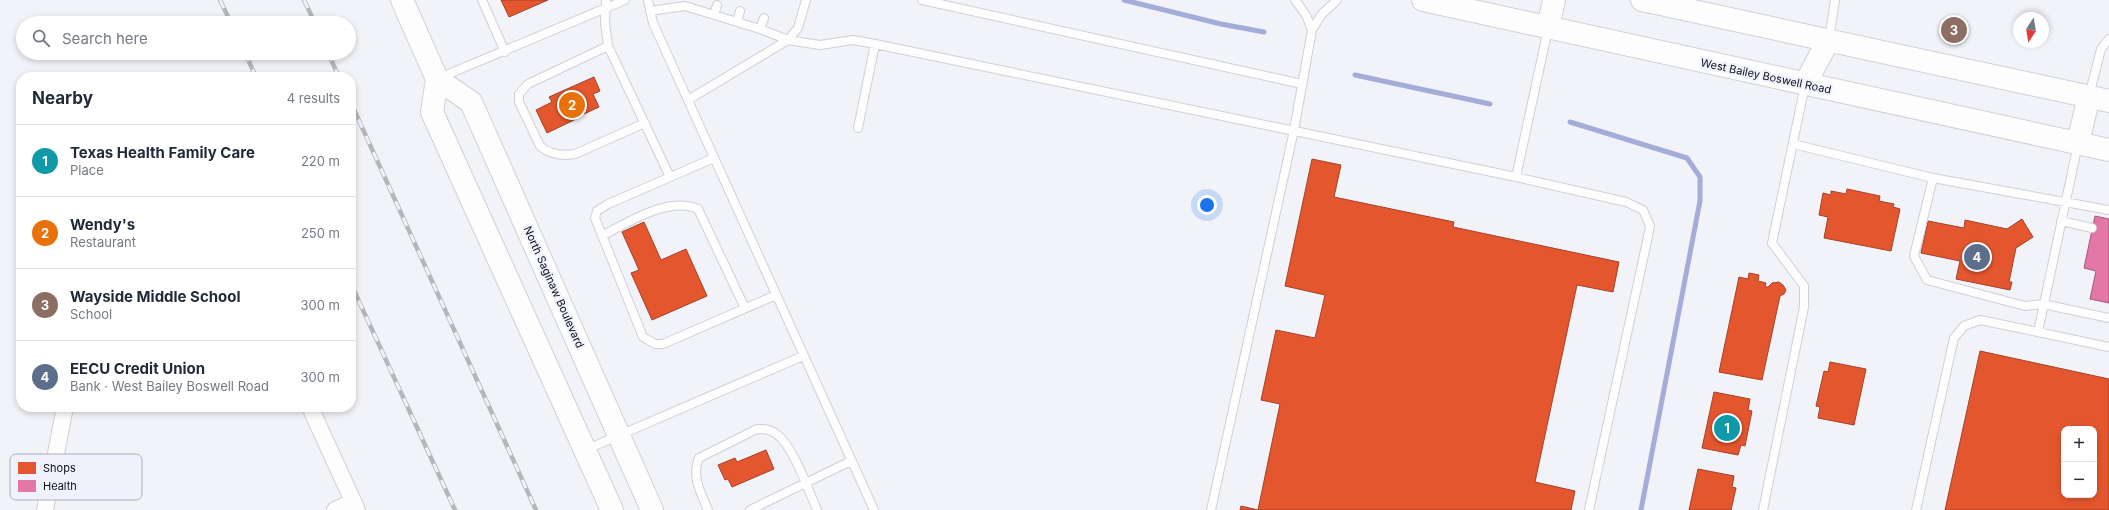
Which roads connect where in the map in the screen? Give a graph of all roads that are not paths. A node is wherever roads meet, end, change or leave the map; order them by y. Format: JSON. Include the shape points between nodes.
{"nodes":[{"id":1,"x":402,"y":0,"type":"edge"},
{"id":2,"x":482,"y":0,"type":"edge"},
{"id":3,"x":625,"y":0,"type":"edge"},
{"id":4,"x":648,"y":0,"type":"edge"},
{"id":5,"x":806,"y":0,"type":"edge"},
{"id":6,"x":922,"y":0,"type":"edge"},
{"id":7,"x":1295,"y":0,"type":"edge"},
{"id":8,"x":1337,"y":0,"type":"edge"},
{"id":9,"x":1422,"y":0,"type":"edge"},
{"id":10,"x":1554,"y":0,"type":"edge"},
{"id":11,"x":1642,"y":0,"type":"edge"},
{"id":12,"x":1835,"y":0,"type":"edge"},
{"id":13,"x":686,"y":3,"type":"edge"},
{"id":14,"x":606,"y":4,"type":"edge"},
{"id":15,"x":717,"y":5,"type":"dead end"},
{"id":16,"x":650,"y":11,"type":"junction"},
{"id":17,"x":740,"y":11,"type":"dead end"},
{"id":18,"x":714,"y":15,"type":"junction"},
{"id":19,"x":764,"y":18,"type":"dead end"},
{"id":20,"x":737,"y":22,"type":"junction"},
{"id":21,"x":1548,"y":28,"type":"junction"},
{"id":22,"x":760,"y":29,"type":"junction"},
{"id":23,"x":1312,"y":30,"type":"junction"},
{"id":24,"x":2109,"y":39,"type":"edge"},
{"id":25,"x":788,"y":40,"type":"junction"},
{"id":26,"x":1828,"y":41,"type":"junction"},
{"id":27,"x":875,"y":44,"type":"junction"},
{"id":28,"x":608,"y":46,"type":"junction"},
{"id":29,"x":505,"y":52,"type":"junction"},
{"id":30,"x":437,"y":79,"type":"junction"},
{"id":31,"x":1302,"y":84,"type":"junction"},
{"id":32,"x":1805,"y":84,"type":"junction"},
{"id":33,"x":2099,"y":98,"type":"edge"},
{"id":34,"x":688,"y":100,"type":"junction"},
{"id":35,"x":645,"y":123,"type":"junction"},
{"id":36,"x":858,"y":128,"type":"dead end"},
{"id":37,"x":1294,"y":130,"type":"junction"},
{"id":38,"x":2078,"y":143,"type":"junction"},
{"id":39,"x":1793,"y":144,"type":"junction"},
{"id":40,"x":2109,"y":150,"type":"edge"},
{"id":41,"x":714,"y":158,"type":"junction"},
{"id":42,"x":670,"y":177,"type":"junction"},
{"id":43,"x":1516,"y":177,"type":"junction"},
{"id":44,"x":1933,"y":178,"type":"junction"},
{"id":45,"x":2065,"y":200,"type":"junction"},
{"id":46,"x":2109,"y":210,"type":"edge"},
{"id":47,"x":2060,"y":221,"type":"junction"},
{"id":48,"x":2092,"y":228,"type":"dead end"},
{"id":49,"x":602,"y":236,"type":"junction"},
{"id":50,"x":776,"y":295,"type":"junction"},
{"id":51,"x":2043,"y":304,"type":"junction"},
{"id":52,"x":745,"y":308,"type":"junction"},
{"id":53,"x":2109,"y":318,"type":"edge"},
{"id":54,"x":2038,"y":332,"type":"junction"},
{"id":55,"x":2109,"y":347,"type":"edge"},
{"id":56,"x":803,"y":356,"type":"junction"},
{"id":57,"x":64,"y":412,"type":"edge"},
{"id":58,"x":312,"y":412,"type":"edge"},
{"id":59,"x":620,"y":435,"type":"junction"},
{"id":60,"x":585,"y":450,"type":"junction"},
{"id":61,"x":56,"y":454,"type":"edge"},
{"id":62,"x":851,"y":461,"type":"junction"},
{"id":63,"x":807,"y":484,"type":"junction"},
{"id":64,"x":47,"y":500,"type":"edge"},
{"id":65,"x":355,"y":506,"type":"edge"},
{"id":66,"x":45,"y":510,"type":"edge"},
{"id":67,"x":335,"y":510,"type":"edge"},
{"id":68,"x":612,"y":510,"type":"edge"},
{"id":69,"x":652,"y":510,"type":"edge"},
{"id":70,"x":708,"y":510,"type":"edge"},
{"id":71,"x":750,"y":510,"type":"edge"},
{"id":72,"x":817,"y":510,"type":"edge"},
{"id":73,"x":874,"y":510,"type":"edge"},
{"id":74,"x":1211,"y":510,"type":"edge"},
{"id":75,"x":1589,"y":510,"type":"edge"},
{"id":76,"x":1763,"y":510,"type":"edge"},
{"id":77,"x":1916,"y":510,"type":"edge"}],
"edges":[{"from":1,"to":30,"type":"main road"},
{"from":2,"to":29,"type":"lane"},
{"from":3,"to":14,"type":"lane"},
{"from":4,"to":16,"type":"lane"},
{"from":5,"to":25,"type":"lane","via":[[798,28]]},
{"from":6,"to":31,"type":"lane"},
{"from":7,"to":23,"type":"lane","via":[[1306,15]]},
{"from":8,"to":23,"type":"lane","via":[[1321,15]]},
{"from":9,"to":21,"type":"main road","name":"West Bailey Boswell Road"},
{"from":10,"to":21,"type":"main road"},
{"from":11,"to":26,"type":"main road"},
{"from":12,"to":26,"type":"lane"},
{"from":13,"to":16,"type":"lane"},
{"from":13,"to":18,"type":"lane"},
{"from":14,"to":28,"type":"lane"},
{"from":14,"to":29,"type":"lane"},
{"from":15,"to":18,"type":"lane"},
{"from":16,"to":34,"type":"lane"},
{"from":17,"to":20,"type":"lane"},
{"from":18,"to":20,"type":"lane"},
{"from":19,"to":22,"type":"lane"},
{"from":20,"to":22,"type":"lane"},
{"from":21,"to":32,"type":"main road","name":"West Bailey Boswell Road"},
{"from":21,"to":43,"type":"lane"},
{"from":22,"to":25,"type":"lane"},
{"from":23,"to":31,"type":"lane"},
{"from":24,"to":33,"type":"lane","via":[[2101,49]]},
{"from":25,"to":27,"type":"lane","via":[[820,45],[852,40]]},
{"from":25,"to":34,"type":"lane"},
{"from":26,"to":32,"type":"main road"},
{"from":26,"to":33,"type":"main road"},
{"from":27,"to":36,"type":"lane"},
{"from":27,"to":37,"type":"lane"},
{"from":28,"to":35,"type":"lane"},
{"from":28,"to":35,"type":"lane","via":[[522,88],[519,102],[540,146],[545,151],[565,156],[575,154]]},
{"from":29,"to":30,"type":"lane"},
{"from":30,"to":59,"type":"main road","name":"North Saginaw Boulevard","via":[[471,102]]},
{"from":30,"to":60,"type":"main road","via":[[432,112]]},
{"from":31,"to":37,"type":"lane"},
{"from":32,"to":38,"type":"main road","name":"West Bailey Boswell Road"},
{"from":32,"to":39,"type":"lane"},
{"from":33,"to":38,"type":"main road"},
{"from":34,"to":41,"type":"lane"},
{"from":35,"to":42,"type":"lane"},
{"from":37,"to":43,"type":"lane"},
{"from":37,"to":74,"type":"lane"},
{"from":38,"to":40,"type":"main road","name":"West Bailey Boswell Road"},
{"from":38,"to":45,"type":"lane"},
{"from":39,"to":44,"type":"lane"},
{"from":39,"to":76,"type":"lane","via":[[1772,243],[1804,286],[1804,307]]},
{"from":41,"to":42,"type":"lane"},
{"from":41,"to":50,"type":"lane"},
{"from":42,"to":49,"type":"lane","via":[[597,211],[595,218]]},
{"from":43,"to":75,"type":"lane","via":[[1626,202],[1643,210],[1650,226]]},
{"from":44,"to":45,"type":"lane"},
{"from":44,"to":51,"type":"lane","via":[[1914,256],[1927,280],[2025,306]]},
{"from":45,"to":46,"type":"lane"},
{"from":45,"to":47,"type":"lane"},
{"from":47,"to":48,"type":"lane"},
{"from":47,"to":51,"type":"lane"},
{"from":49,"to":52,"type":"lane","via":[[643,214],[676,205],[698,209]]},
{"from":49,"to":52,"type":"lane","via":[[644,337],[649,341],[663,344]]},
{"from":50,"to":52,"type":"lane"},
{"from":50,"to":56,"type":"lane"},
{"from":51,"to":53,"type":"lane"},
{"from":51,"to":54,"type":"lane"},
{"from":54,"to":55,"type":"lane"},
{"from":54,"to":77,"type":"lane","via":[[1980,320],[1964,326],[1954,338]]},
{"from":56,"to":59,"type":"lane"},
{"from":56,"to":62,"type":"lane"},
{"from":57,"to":61,"type":"street"},
{"from":58,"to":65,"type":"street"},
{"from":59,"to":60,"type":"lane"},
{"from":59,"to":69,"type":"main road","name":"North Saginaw Boulevard"},
{"from":60,"to":68,"type":"main road"},
{"from":62,"to":63,"type":"lane"},
{"from":62,"to":73,"type":"lane"},
{"from":63,"to":70,"type":"lane","via":[[785,441],[768,429],[757,429],[699,458],[696,466],[696,483]]},
{"from":63,"to":71,"type":"lane"},
{"from":63,"to":72,"type":"lane"},
{"from":64,"to":66,"type":"street"},
{"from":65,"to":67,"type":"street"}]}
